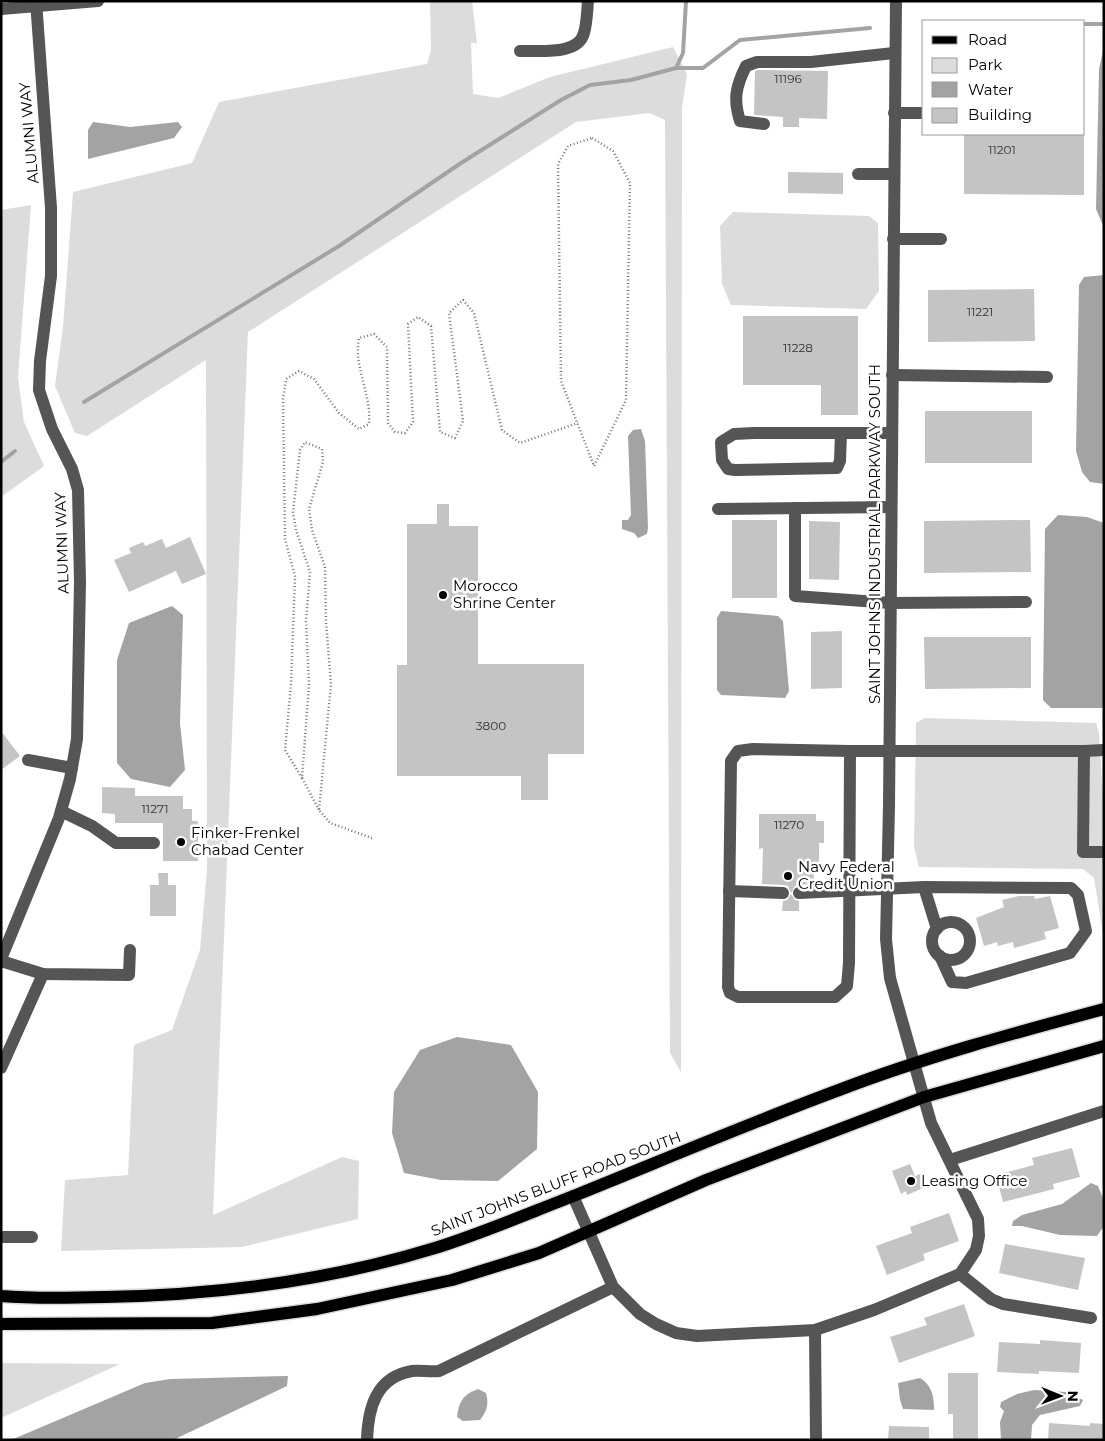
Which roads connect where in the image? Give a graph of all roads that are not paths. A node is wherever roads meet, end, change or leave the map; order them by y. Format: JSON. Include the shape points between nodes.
{"nodes":[{"id":1,"x":98,"y":1,"type":"edge"},
{"id":2,"x":588,"y":1,"type":"edge"},
{"id":3,"x":896,"y":1,"type":"edge"},
{"id":4,"x":36,"y":3,"type":"edge"},
{"id":5,"x":1,"y":9,"type":"edge"},
{"id":6,"x":520,"y":51,"type":"dead end"},
{"id":7,"x":894,"y":53,"type":"junction"},
{"id":8,"x":894,"y":113,"type":"junction"},
{"id":9,"x":922,"y":113,"type":"edge"},
{"id":10,"x":764,"y":124,"type":"dead end"},
{"id":11,"x":858,"y":174,"type":"dead end"},
{"id":12,"x":893,"y":174,"type":"junction"},
{"id":13,"x":893,"y":239,"type":"junction"},
{"id":14,"x":941,"y":239,"type":"dead end"},
{"id":15,"x":892,"y":376,"type":"junction"},
{"id":16,"x":1047,"y":377,"type":"dead end"},
{"id":17,"x":841,"y":433,"type":"junction"},
{"id":18,"x":892,"y":433,"type":"junction"},
{"id":19,"x":891,"y":507,"type":"junction"},
{"id":20,"x":718,"y":508,"type":"dead end"},
{"id":21,"x":795,"y":508,"type":"junction"},
{"id":22,"x":1026,"y":602,"type":"dead end"},
{"id":23,"x":891,"y":603,"type":"junction"},
{"id":24,"x":1084,"y":750,"type":"junction"},
{"id":25,"x":1104,"y":750,"type":"edge"},
{"id":26,"x":850,"y":752,"type":"junction"},
{"id":27,"x":890,"y":752,"type":"junction"},
{"id":28,"x":28,"y":760,"type":"dead end"},
{"id":29,"x":72,"y":768,"type":"junction"},
{"id":30,"x":61,"y":811,"type":"junction"},
{"id":31,"x":154,"y":843,"type":"dead end"},
{"id":32,"x":1104,"y":852,"type":"edge"},
{"id":33,"x":924,"y":887,"type":"junction"},
{"id":34,"x":849,"y":889,"type":"junction"},
{"id":35,"x":888,"y":889,"type":"junction"},
{"id":36,"x":729,"y":891,"type":"junction"},
{"id":37,"x":783,"y":893,"type":"dead end"},
{"id":38,"x":799,"y":893,"type":"dead end"},
{"id":39,"x":937,"y":929,"type":"junction"},
{"id":40,"x":130,"y":950,"type":"dead end"},
{"id":41,"x":940,"y":956,"type":"junction"},
{"id":42,"x":1,"y":960,"type":"edge"},
{"id":43,"x":43,"y":974,"type":"junction"},
{"id":44,"x":1104,"y":1009,"type":"edge"},
{"id":45,"x":1104,"y":1046,"type":"edge"},
{"id":46,"x":915,"y":1063,"type":"junction"},
{"id":47,"x":1,"y":1068,"type":"edge"},
{"id":48,"x":924,"y":1097,"type":"junction"},
{"id":49,"x":1104,"y":1111,"type":"edge"},
{"id":50,"x":950,"y":1160,"type":"junction"},
{"id":51,"x":573,"y":1196,"type":"junction"},
{"id":52,"x":588,"y":1232,"type":"junction"},
{"id":53,"x":1,"y":1237,"type":"edge"},
{"id":54,"x":32,"y":1238,"type":"dead end"},
{"id":55,"x":960,"y":1274,"type":"junction"},
{"id":56,"x":613,"y":1287,"type":"junction"},
{"id":57,"x":1,"y":1296,"type":"edge"},
{"id":58,"x":1091,"y":1318,"type":"dead end"},
{"id":59,"x":1,"y":1324,"type":"edge"},
{"id":60,"x":815,"y":1330,"type":"junction"},
{"id":61,"x":367,"y":1440,"type":"edge"},
{"id":62,"x":816,"y":1440,"type":"edge"}],
"edges":[{"from":1,"to":4,"type":"street"},
{"from":2,"to":6,"type":"street","via":[[584,34],[579,43],[568,49]]},
{"from":3,"to":7,"type":"street","name":"SAINT JOHNS INDUSTRIAL PARKWAY SOUTH"},
{"from":4,"to":5,"type":"street"},
{"from":4,"to":29,"type":"street","name":"ALUMNI WAY","via":[[51,208],[51,276],[39,390],[52,429],[72,469],[78,490],[80,522],[77,739]]},
{"from":7,"to":8,"type":"street","name":"SAINT JOHNS INDUSTRIAL PARKWAY SOUTH"},
{"from":7,"to":10,"type":"street","via":[[811,62],[757,62],[746,66],[737,83],[734,103],[740,121]]},
{"from":8,"to":9,"type":"street"},
{"from":8,"to":12,"type":"street","name":"SAINT JOHNS INDUSTRIAL PARKWAY SOUTH"},
{"from":11,"to":12,"type":"street"},
{"from":12,"to":13,"type":"street","name":"SAINT JOHNS INDUSTRIAL PARKWAY SOUTH"},
{"from":13,"to":14,"type":"street"},
{"from":13,"to":15,"type":"street","name":"SAINT JOHNS INDUSTRIAL PARKWAY SOUTH"},
{"from":15,"to":16,"type":"street"},
{"from":15,"to":18,"type":"street","name":"SAINT JOHNS INDUSTRIAL PARKWAY SOUTH"},
{"from":17,"to":17,"type":"street","via":[[734,434],[721,442],[722,460],[728,469],[735,470],[837,468]]},
{"from":17,"to":18,"type":"street"},
{"from":18,"to":19,"type":"street","name":"SAINT JOHNS INDUSTRIAL PARKWAY SOUTH"},
{"from":19,"to":21,"type":"street"},
{"from":19,"to":23,"type":"street","name":"SAINT JOHNS INDUSTRIAL PARKWAY SOUTH"},
{"from":20,"to":21,"type":"street"},
{"from":21,"to":23,"type":"street","via":[[795,596]]},
{"from":22,"to":23,"type":"street"},
{"from":23,"to":27,"type":"street","name":"SAINT JOHNS INDUSTRIAL PARKWAY SOUTH"},
{"from":24,"to":25,"type":"street"},
{"from":24,"to":27,"type":"street"},
{"from":24,"to":32,"type":"street","via":[[1083,852]]},
{"from":26,"to":27,"type":"street"},
{"from":26,"to":34,"type":"street"},
{"from":26,"to":36,"type":"street","via":[[753,749],[738,752],[730,760]]},
{"from":27,"to":35,"type":"street","name":"SAINT JOHNS INDUSTRIAL PARKWAY SOUTH"},
{"from":28,"to":29,"type":"street"},
{"from":29,"to":30,"type":"street","name":"ALUMNI WAY"},
{"from":30,"to":31,"type":"street","via":[[92,826],[116,843]]},
{"from":30,"to":42,"type":"street","name":"ALUMNI WAY"},
{"from":33,"to":35,"type":"street"},
{"from":33,"to":39,"type":"street"},
{"from":33,"to":41,"type":"street","via":[[1071,888],[1078,894],[1086,931],[1070,953],[966,983],[952,982]]},
{"from":34,"to":35,"type":"street"},
{"from":34,"to":36,"type":"street","via":[[847,986],[835,997],[738,997],[730,993]]},
{"from":34,"to":38,"type":"street"},
{"from":35,"to":46,"type":"street","name":"SAINT JOHNS INDUSTRIAL PARKWAY SOUTH","via":[[886,939],[890,978]]},
{"from":36,"to":37,"type":"street"},
{"from":39,"to":41,"type":"street","via":[[933,940]]},
{"from":39,"to":41,"type":"street","via":[[947,923],[960,924],[970,940],[963,956],[952,960]]},
{"from":40,"to":43,"type":"street","via":[[129,975]]},
{"from":42,"to":43,"type":"street"},
{"from":43,"to":47,"type":"street"},
{"from":44,"to":46,"type":"main road","name":"SAINT JOHNS BLUFF ROAD SOUTH"},
{"from":45,"to":48,"type":"main road"},
{"from":46,"to":48,"type":"street","name":"SAINT JOHNS INDUSTRIAL PARKWAY SOUTH"},
{"from":46,"to":51,"type":"main road","name":"SAINT JOHNS BLUFF ROAD SOUTH","via":[[838,1090]]},
{"from":48,"to":50,"type":"street","name":"SAINT JOHNS INDUSTRIAL PARKWAY SOUTH","via":[[932,1123]]},
{"from":48,"to":52,"type":"main road","via":[[706,1180]]},
{"from":49,"to":50,"type":"street"},
{"from":50,"to":55,"type":"street","name":"SAINT JOHNS INDUSTRIAL PARKWAY SOUTH","via":[[978,1219],[976,1250]]},
{"from":51,"to":52,"type":"street"},
{"from":51,"to":57,"type":"main road","name":"SAINT JOHNS BLUFF ROAD SOUTH","via":[[436,1248],[371,1266],[299,1280],[216,1292],[143,1297]]},
{"from":52,"to":56,"type":"street"},
{"from":52,"to":59,"type":"main road","via":[[500,1267],[317,1309],[202,1323]]},
{"from":53,"to":54,"type":"street"},
{"from":55,"to":58,"type":"street","via":[[990,1299],[1003,1304]]},
{"from":55,"to":60,"type":"street","via":[[874,1310]]},
{"from":56,"to":60,"type":"street","via":[[640,1314],[676,1333],[698,1336]]},
{"from":56,"to":61,"type":"street","via":[[439,1371],[413,1371],[387,1380],[372,1402]]},
{"from":60,"to":62,"type":"street"}]}
